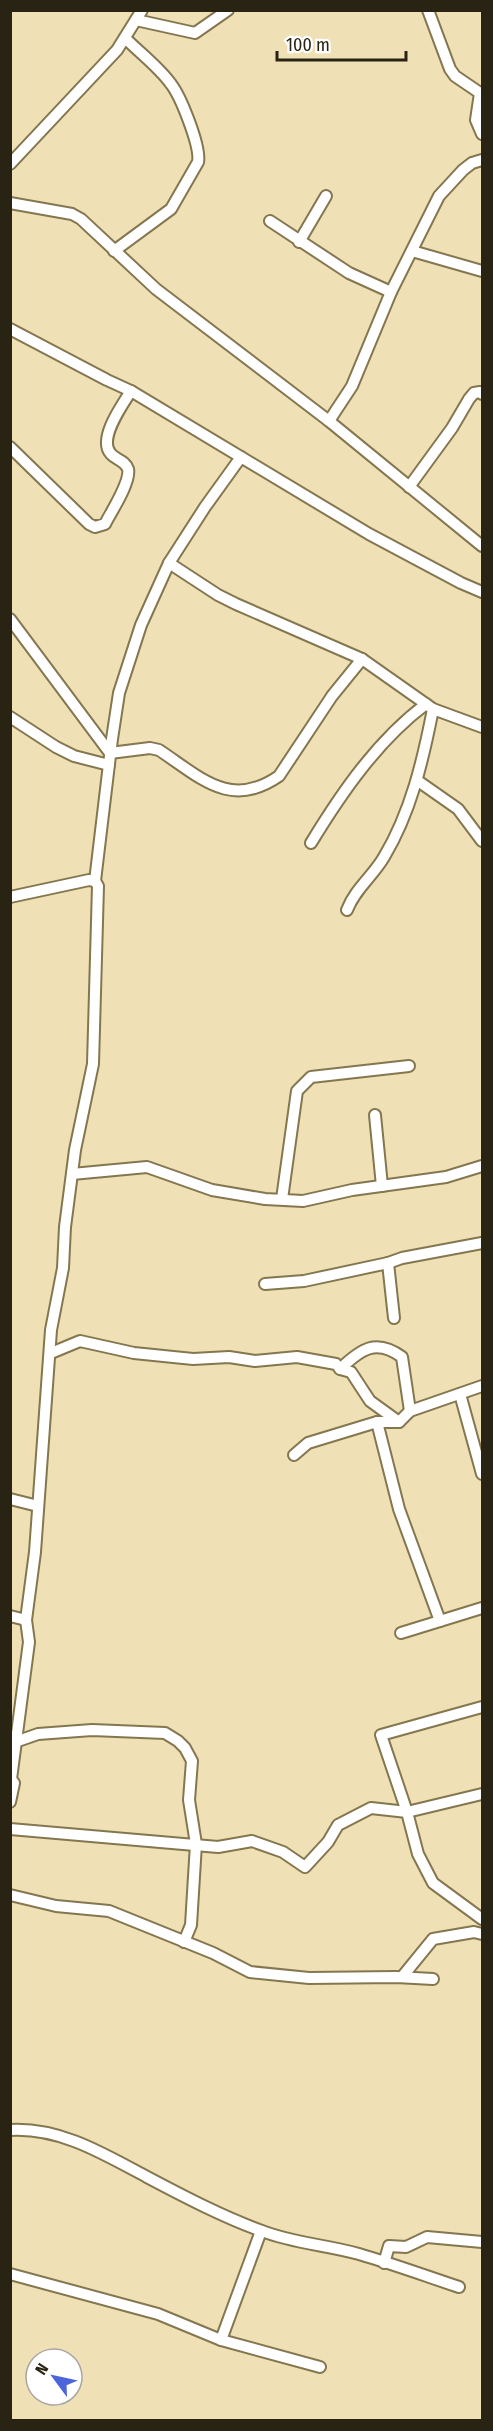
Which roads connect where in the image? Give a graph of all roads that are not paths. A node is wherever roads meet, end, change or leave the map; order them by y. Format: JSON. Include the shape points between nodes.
{"nodes":[{"id":1,"x":228,"y":10,"type":"edge"},
{"id":2,"x":428,"y":10,"type":"edge"},
{"id":3,"x":139,"y":15,"type":"edge"},
{"id":4,"x":125,"y":38,"type":"junction"},
{"id":5,"x":483,"y":134,"type":"edge"},
{"id":6,"x":483,"y":160,"type":"edge"},
{"id":7,"x":10,"y":164,"type":"edge"},
{"id":8,"x":326,"y":196,"type":"dead end"},
{"id":9,"x":10,"y":203,"type":"edge"},
{"id":10,"x":270,"y":221,"type":"dead end"},
{"id":11,"x":299,"y":242,"type":"junction"},
{"id":12,"x":114,"y":251,"type":"junction"},
{"id":13,"x":412,"y":251,"type":"junction"},
{"id":14,"x":483,"y":270,"type":"edge"},
{"id":15,"x":391,"y":292,"type":"junction"},
{"id":16,"x":10,"y":329,"type":"edge"},
{"id":17,"x":131,"y":391,"type":"junction"},
{"id":18,"x":483,"y":394,"type":"edge"},
{"id":19,"x":329,"y":422,"type":"junction"},
{"id":20,"x":10,"y":447,"type":"edge"},
{"id":21,"x":241,"y":457,"type":"junction"},
{"id":22,"x":410,"y":487,"type":"junction"},
{"id":23,"x":483,"y":546,"type":"edge"},
{"id":24,"x":169,"y":563,"type":"junction"},
{"id":25,"x":483,"y":592,"type":"edge"},
{"id":26,"x":10,"y":619,"type":"edge"},
{"id":27,"x":362,"y":659,"type":"junction"},
{"id":28,"x":429,"y":707,"type":"junction"},
{"id":29,"x":10,"y":717,"type":"edge"},
{"id":30,"x":483,"y":727,"type":"edge"},
{"id":31,"x":110,"y":753,"type":"junction"},
{"id":32,"x":109,"y":765,"type":"junction"},
{"id":33,"x":418,"y":781,"type":"junction"},
{"id":34,"x":483,"y":841,"type":"edge"},
{"id":35,"x":311,"y":843,"type":"dead end"},
{"id":36,"x":95,"y":881,"type":"junction"},
{"id":37,"x":10,"y":897,"type":"edge"},
{"id":38,"x":347,"y":910,"type":"dead end"},
{"id":39,"x":409,"y":1066,"type":"dead end"},
{"id":40,"x":375,"y":1115,"type":"dead end"},
{"id":41,"x":483,"y":1166,"type":"edge"},
{"id":42,"x":72,"y":1174,"type":"junction"},
{"id":43,"x":382,"y":1186,"type":"junction"},
{"id":44,"x":282,"y":1199,"type":"junction"},
{"id":45,"x":483,"y":1243,"type":"edge"},
{"id":46,"x":388,"y":1263,"type":"junction"},
{"id":47,"x":266,"y":1284,"type":"dead end"},
{"id":48,"x":394,"y":1318,"type":"dead end"},
{"id":49,"x":51,"y":1353,"type":"junction"},
{"id":50,"x":340,"y":1369,"type":"junction"},
{"id":51,"x":483,"y":1386,"type":"edge"},
{"id":52,"x":460,"y":1394,"type":"junction"},
{"id":53,"x":410,"y":1411,"type":"junction"},
{"id":54,"x":377,"y":1422,"type":"junction"},
{"id":55,"x":399,"y":1422,"type":"junction"},
{"id":56,"x":294,"y":1455,"type":"dead end"},
{"id":57,"x":483,"y":1474,"type":"edge"},
{"id":58,"x":10,"y":1499,"type":"edge"},
{"id":59,"x":38,"y":1506,"type":"junction"},
{"id":60,"x":483,"y":1608,"type":"edge"},
{"id":61,"x":10,"y":1616,"type":"edge"},
{"id":62,"x":27,"y":1620,"type":"junction"},
{"id":63,"x":440,"y":1621,"type":"junction"},
{"id":64,"x":401,"y":1633,"type":"dead end"},
{"id":65,"x":483,"y":1707,"type":"edge"},
{"id":66,"x":18,"y":1741,"type":"junction"},
{"id":67,"x":11,"y":1779,"type":"edge"},
{"id":68,"x":483,"y":1794,"type":"edge"},
{"id":69,"x":10,"y":1802,"type":"edge"},
{"id":70,"x":407,"y":1812,"type":"junction"},
{"id":71,"x":10,"y":1829,"type":"edge"},
{"id":72,"x":196,"y":1844,"type":"junction"},
{"id":73,"x":10,"y":1895,"type":"edge"},
{"id":74,"x":483,"y":1919,"type":"edge"},
{"id":75,"x":483,"y":1934,"type":"edge"},
{"id":76,"x":184,"y":1942,"type":"junction"},
{"id":77,"x":402,"y":1977,"type":"junction"},
{"id":78,"x":433,"y":1979,"type":"dead end"},
{"id":79,"x":10,"y":2130,"type":"edge"},
{"id":80,"x":261,"y":2231,"type":"junction"},
{"id":81,"x":483,"y":2242,"type":"edge"},
{"id":82,"x":384,"y":2263,"type":"junction"},
{"id":83,"x":10,"y":2274,"type":"edge"},
{"id":84,"x":459,"y":2287,"type":"dead end"},
{"id":85,"x":221,"y":2340,"type":"junction"},
{"id":86,"x":320,"y":2367,"type":"dead end"}],
"edges":[{"from":1,"to":3,"type":"street","via":[[195,33]]},
{"from":2,"to":5,"type":"street","via":[[450,69],[480,93],[476,120]]},
{"from":3,"to":4,"type":"street"},
{"from":4,"to":7,"type":"street"},
{"from":4,"to":12,"type":"street","via":[[174,89],[199,157],[171,209]]},
{"from":6,"to":13,"type":"street","via":[[463,170],[440,196]]},
{"from":8,"to":11,"type":"street"},
{"from":9,"to":12,"type":"street","via":[[72,214]]},
{"from":10,"to":11,"type":"street"},
{"from":11,"to":15,"type":"street","via":[[349,273]]},
{"from":12,"to":19,"type":"street","via":[[156,289]]},
{"from":13,"to":14,"type":"street"},
{"from":13,"to":15,"type":"street"},
{"from":15,"to":19,"type":"street","via":[[352,386]]},
{"from":16,"to":17,"type":"street"},
{"from":17,"to":20,"type":"street","via":[[113,420],[106,441],[111,454],[128,470],[128,480],[105,524],[89,524]]},
{"from":17,"to":21,"type":"street"},
{"from":18,"to":22,"type":"street","via":[[474,393],[469,399]]},
{"from":19,"to":22,"type":"street"},
{"from":21,"to":24,"type":"street"},
{"from":21,"to":25,"type":"street","via":[[369,534]]},
{"from":22,"to":23,"type":"street"},
{"from":24,"to":27,"type":"street","via":[[236,604]]},
{"from":24,"to":31,"type":"street","via":[[141,625],[119,693]]},
{"from":26,"to":31,"type":"street"},
{"from":27,"to":28,"type":"street"},
{"from":27,"to":31,"type":"street","via":[[332,696],[279,777],[266,785],[237,792],[205,781],[150,748]]},
{"from":28,"to":30,"type":"street"},
{"from":28,"to":33,"type":"street"},
{"from":28,"to":35,"type":"street","via":[[398,725],[344,791]]},
{"from":29,"to":32,"type":"street","via":[[74,756]]},
{"from":31,"to":32,"type":"street"},
{"from":32,"to":36,"type":"street"},
{"from":33,"to":34,"type":"street","via":[[458,809]]},
{"from":33,"to":38,"type":"street","via":[[383,859]]},
{"from":36,"to":37,"type":"street"},
{"from":36,"to":42,"type":"street","via":[[98,886],[93,1064]]},
{"from":39,"to":44,"type":"street","via":[[311,1077],[297,1091]]},
{"from":40,"to":43,"type":"street"},
{"from":41,"to":43,"type":"street","via":[[446,1177]]},
{"from":42,"to":44,"type":"street","via":[[147,1167],[212,1190]]},
{"from":42,"to":49,"type":"street"},
{"from":43,"to":44,"type":"street","via":[[314,1200]]},
{"from":45,"to":46,"type":"street"},
{"from":46,"to":47,"type":"street","via":[[304,1281]]},
{"from":46,"to":48,"type":"street"},
{"from":49,"to":50,"type":"street","via":[[80,1341],[134,1353],[193,1359],[229,1357],[255,1361],[297,1357],[336,1364]]},
{"from":49,"to":59,"type":"street"},
{"from":50,"to":53,"type":"street","via":[[357,1353],[388,1347],[402,1357]]},
{"from":50,"to":55,"type":"street","via":[[351,1372],[370,1401]]},
{"from":51,"to":52,"type":"street"},
{"from":52,"to":53,"type":"street"},
{"from":52,"to":57,"type":"street"},
{"from":53,"to":55,"type":"street"},
{"from":54,"to":55,"type":"street"},
{"from":54,"to":56,"type":"street","via":[[308,1443]]},
{"from":54,"to":63,"type":"street","via":[[399,1509]]},
{"from":58,"to":59,"type":"street"},
{"from":59,"to":62,"type":"street"},
{"from":60,"to":63,"type":"street"},
{"from":61,"to":62,"type":"street"},
{"from":62,"to":66,"type":"street","via":[[29,1641]]},
{"from":63,"to":64,"type":"street"},
{"from":65,"to":70,"type":"street","via":[[381,1735]]},
{"from":66,"to":67,"type":"street"},
{"from":66,"to":72,"type":"street","via":[[38,1734],[92,1730],[165,1733],[178,1741],[192,1761],[189,1800]]},
{"from":67,"to":69,"type":"street","via":[[14,1783]]},
{"from":68,"to":70,"type":"street"},
{"from":70,"to":72,"type":"street","via":[[371,1808],[338,1825],[305,1867],[283,1852],[252,1841],[218,1847]]},
{"from":70,"to":74,"type":"street","via":[[418,1854],[433,1883]]},
{"from":71,"to":72,"type":"street"},
{"from":72,"to":76,"type":"street","via":[[191,1925]]},
{"from":73,"to":76,"type":"street","via":[[66,1908],[109,1911]]},
{"from":75,"to":77,"type":"street","via":[[433,1939]]},
{"from":76,"to":77,"type":"street","via":[[250,1972],[309,1977]]},
{"from":77,"to":78,"type":"street"},
{"from":79,"to":80,"type":"street","via":[[56,2135],[81,2144]]},
{"from":80,"to":82,"type":"street"},
{"from":80,"to":85,"type":"street"},
{"from":81,"to":82,"type":"street","via":[[427,2237],[406,2247],[389,2246]]},
{"from":82,"to":84,"type":"street"},
{"from":83,"to":85,"type":"street","via":[[158,2314]]},
{"from":85,"to":86,"type":"street"}]}
